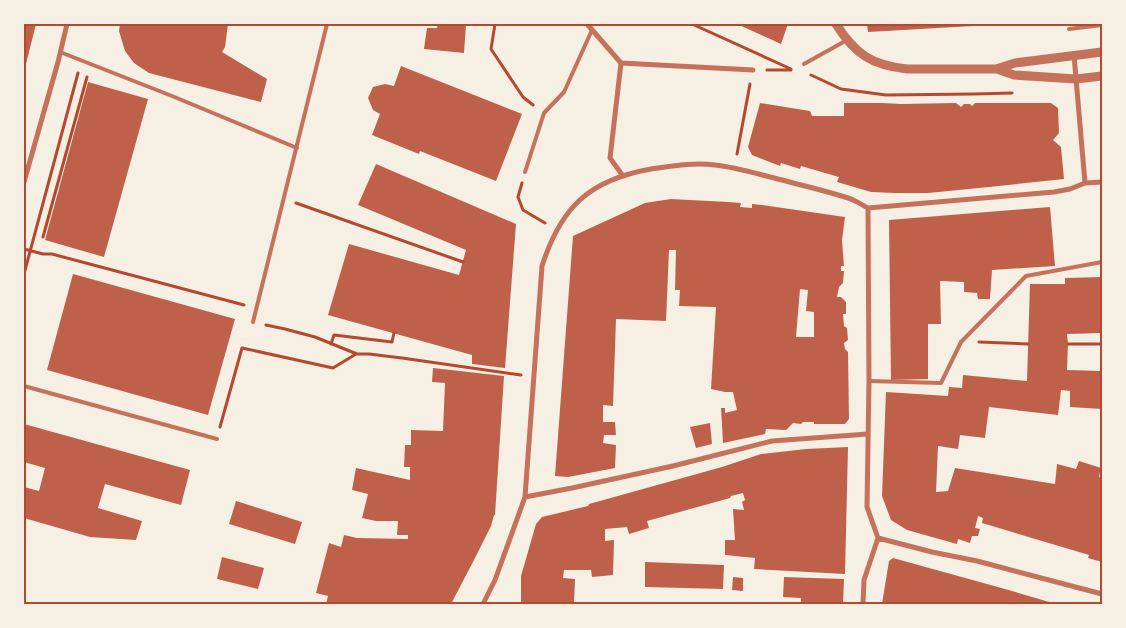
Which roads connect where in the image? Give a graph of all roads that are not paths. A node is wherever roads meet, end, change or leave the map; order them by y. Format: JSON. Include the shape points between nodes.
{"nodes":[{"id":1,"x":66,"y":24,"type":"edge"},
{"id":2,"x":327,"y":24,"type":"edge"},
{"id":3,"x":587,"y":24,"type":"edge"},
{"id":4,"x":836,"y":24,"type":"edge"},
{"id":5,"x":1102,"y":25,"type":"edge"},
{"id":6,"x":1068,"y":29,"type":"dead end"},
{"id":7,"x":592,"y":30,"type":"junction"},
{"id":8,"x":847,"y":40,"type":"junction"},
{"id":9,"x":60,"y":52,"type":"junction"},
{"id":10,"x":1102,"y":52,"type":"edge"},
{"id":11,"x":1074,"y":55,"type":"junction"},
{"id":12,"x":621,"y":63,"type":"junction"},
{"id":13,"x":804,"y":64,"type":"dead end"},
{"id":14,"x":996,"y":69,"type":"junction"},
{"id":15,"x":753,"y":70,"type":"road end"},
{"id":16,"x":1102,"y":76,"type":"edge"},
{"id":17,"x":1076,"y":79,"type":"junction"},
{"id":18,"x":297,"y":148,"type":"junction"},
{"id":19,"x":525,"y":172,"type":"dead end"},
{"id":20,"x":622,"y":176,"type":"junction"},
{"id":21,"x":24,"y":182,"type":"edge"},
{"id":22,"x":1102,"y":182,"type":"edge"},
{"id":23,"x":1085,"y":183,"type":"junction"},
{"id":24,"x":868,"y":208,"type":"junction"},
{"id":25,"x":1102,"y":262,"type":"edge"},
{"id":26,"x":254,"y":322,"type":"road end"},
{"id":27,"x":869,"y":382,"type":"junction"},
{"id":28,"x":24,"y":386,"type":"edge"},
{"id":29,"x":868,"y":434,"type":"junction"},
{"id":30,"x":217,"y":439,"type":"road end"},
{"id":31,"x":526,"y":497,"type":"junction"},
{"id":32,"x":878,"y":538,"type":"junction"},
{"id":33,"x":1102,"y":594,"type":"edge"},
{"id":34,"x":483,"y":604,"type":"edge"},
{"id":35,"x":863,"y":604,"type":"edge"}],
"edges":[{"from":1,"to":9,"type":"street"},
{"from":2,"to":18,"type":"lane"},
{"from":3,"to":7,"type":"street"},
{"from":4,"to":8,"type":"street"},
{"from":5,"to":6,"type":"lane"},
{"from":7,"to":12,"type":"street"},
{"from":7,"to":19,"type":"lane","via":[[564,92],[544,113]]},
{"from":8,"to":13,"type":"lane"},
{"from":8,"to":14,"type":"street","via":[[869,59],[894,68]]},
{"from":9,"to":18,"type":"lane"},
{"from":9,"to":21,"type":"street"},
{"from":10,"to":11,"type":"street"},
{"from":11,"to":14,"type":"street","via":[[1015,63]]},
{"from":11,"to":17,"type":"street"},
{"from":12,"to":15,"type":"street"},
{"from":12,"to":20,"type":"street","via":[[610,158]]},
{"from":14,"to":17,"type":"street","via":[[1014,75]]},
{"from":16,"to":17,"type":"street"},
{"from":17,"to":23,"type":"street"},
{"from":18,"to":26,"type":"lane"},
{"from":20,"to":24,"type":"street","via":[[671,165],[715,165],[850,198]]},
{"from":20,"to":31,"type":"street","via":[[600,186],[573,206],[557,229],[542,266]]},
{"from":22,"to":23,"type":"street"},
{"from":23,"to":24,"type":"street","via":[[1054,192]]},
{"from":24,"to":27,"type":"street"},
{"from":25,"to":27,"type":"lane","via":[[1026,276],[961,342],[941,383]]},
{"from":27,"to":29,"type":"street"},
{"from":28,"to":30,"type":"lane"},
{"from":29,"to":31,"type":"street","via":[[772,441]]},
{"from":29,"to":32,"type":"street","via":[[867,507]]},
{"from":31,"to":34,"type":"street","via":[[496,580]]},
{"from":32,"to":33,"type":"street"},
{"from":32,"to":35,"type":"street","via":[[864,580]]}]}
